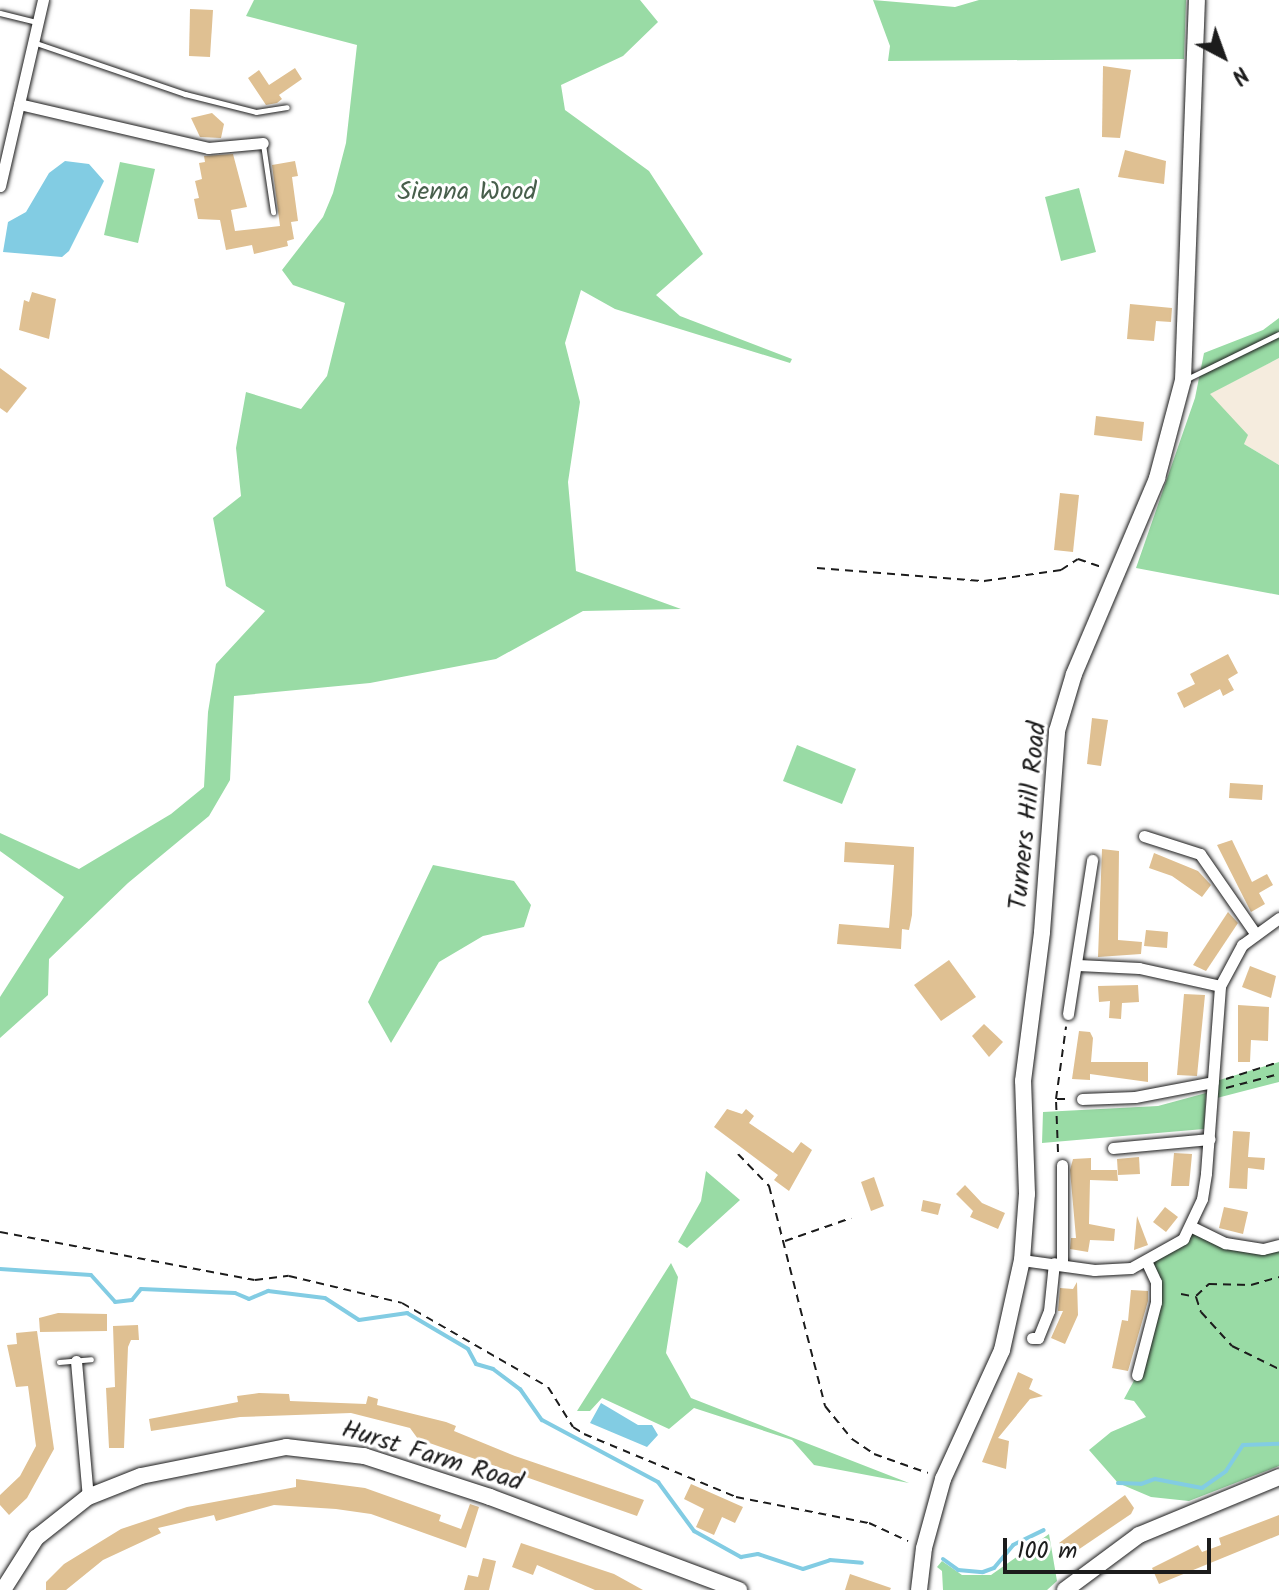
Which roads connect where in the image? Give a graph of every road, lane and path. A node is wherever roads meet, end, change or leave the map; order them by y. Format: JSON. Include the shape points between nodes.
{"nodes":[{"id":1,"x":43,"y":0,"type":"edge"},
{"id":2,"x":1197,"y":0,"type":"edge"},
{"id":3,"x":0,"y":13,"type":"edge"},
{"id":4,"x":38,"y":22,"type":"junction"},
{"id":5,"x":33,"y":42,"type":"junction"},
{"id":6,"x":19,"y":104,"type":"junction"},
{"id":7,"x":287,"y":107,"type":"dead end"},
{"id":8,"x":263,"y":143,"type":"joint"},
{"id":9,"x":0,"y":186,"type":"edge"},
{"id":10,"x":273,"y":212,"type":"dead end"},
{"id":11,"x":1279,"y":334,"type":"edge"},
{"id":12,"x":1183,"y":380,"type":"junction"},
{"id":13,"x":817,"y":568,"type":"dead end"},
{"id":14,"x":1121,"y":574,"type":"junction"},
{"id":15,"x":1144,"y":836,"type":"dead end"},
{"id":16,"x":1092,"y":860,"type":"dead end"},
{"id":17,"x":1279,"y":918,"type":"edge"},
{"id":18,"x":1255,"y":933,"type":"junction"},
{"id":19,"x":1078,"y":965,"type":"junction"},
{"id":20,"x":1220,"y":986,"type":"junction"},
{"id":21,"x":1068,"y":1014,"type":"joint"},
{"id":22,"x":1279,"y":1062,"type":"edge"},
{"id":23,"x":1279,"y":1074,"type":"edge"},
{"id":24,"x":1213,"y":1087,"type":"junction"},
{"id":25,"x":1082,"y":1099,"type":"dead end"},
{"id":26,"x":1210,"y":1139,"type":"junction"},
{"id":27,"x":1057,"y":1148,"type":"dead end"},
{"id":28,"x":1113,"y":1148,"type":"dead end"},
{"id":29,"x":738,"y":1154,"type":"dead end"},
{"id":30,"x":1062,"y":1165,"type":"dead end"},
{"id":31,"x":851,"y":1218,"type":"dead end"},
{"id":32,"x":1192,"y":1227,"type":"junction"},
{"id":33,"x":0,"y":1232,"type":"edge"},
{"id":34,"x":783,"y":1242,"type":"junction"},
{"id":35,"x":1279,"y":1245,"type":"edge"},
{"id":36,"x":1022,"y":1260,"type":"junction"},
{"id":37,"x":1058,"y":1263,"type":"junction"},
{"id":38,"x":1147,"y":1263,"type":"junction"},
{"id":39,"x":1279,"y":1277,"type":"edge"},
{"id":40,"x":1181,"y":1294,"type":"dead end"},
{"id":41,"x":1196,"y":1297,"type":"junction"},
{"id":42,"x":1032,"y":1338,"type":"dead end"},
{"id":43,"x":91,"y":1359,"type":"dead end"},
{"id":44,"x":76,"y":1361,"type":"junction"},
{"id":45,"x":59,"y":1362,"type":"dead end"},
{"id":46,"x":1279,"y":1369,"type":"edge"},
{"id":47,"x":1137,"y":1375,"type":"dead end"},
{"id":48,"x":1279,"y":1477,"type":"edge"},
{"id":49,"x":943,"y":1479,"type":"junction"},
{"id":50,"x":88,"y":1497,"type":"junction"},
{"id":51,"x":924,"y":1548,"type":"junction"},
{"id":52,"x":3,"y":1590,"type":"edge"},
{"id":53,"x":739,"y":1590,"type":"edge"},
{"id":54,"x":919,"y":1590,"type":"edge"},
{"id":55,"x":1065,"y":1590,"type":"edge"}],
"edges":[{"from":1,"to":4,"type":"street"},
{"from":2,"to":12,"type":"main road","name":"Turners Hill Road"},
{"from":3,"to":4,"type":"lane"},
{"from":4,"to":5,"type":"street"},
{"from":5,"to":6,"type":"street"},
{"from":5,"to":7,"type":"lane","via":[[201,98],[256,112]]},
{"from":6,"to":8,"type":"street","via":[[208,148]]},
{"from":6,"to":9,"type":"street"},
{"from":8,"to":10,"type":"lane"},
{"from":11,"to":12,"type":"lane"},
{"from":12,"to":14,"type":"main road","name":"Turners Hill Road","via":[[1157,478]]},
{"from":13,"to":14,"type":"path","via":[[984,581],[1061,570],[1078,559]]},
{"from":14,"to":36,"type":"main road","name":"Turners Hill Road","via":[[1074,674],[1057,731],[1042,932],[1023,1081],[1027,1194]]},
{"from":15,"to":18,"type":"street","via":[[1200,854]]},
{"from":16,"to":19,"type":"street"},
{"from":17,"to":18,"type":"street"},
{"from":18,"to":20,"type":"street"},
{"from":19,"to":20,"type":"street","via":[[1139,968]]},
{"from":19,"to":21,"type":"street"},
{"from":20,"to":24,"type":"street"},
{"from":21,"to":27,"type":"path","via":[[1056,1099]]},
{"from":22,"to":24,"type":"path"},
{"from":23,"to":24,"type":"path"},
{"from":24,"to":25,"type":"street"},
{"from":24,"to":26,"type":"street"},
{"from":26,"to":28,"type":"street"},
{"from":26,"to":32,"type":"street","via":[[1202,1199]]},
{"from":29,"to":34,"type":"path","via":[[769,1186]]},
{"from":30,"to":37,"type":"street"},
{"from":31,"to":34,"type":"path"},
{"from":32,"to":35,"type":"street","via":[[1225,1243],[1263,1249]]},
{"from":32,"to":38,"type":"street"},
{"from":33,"to":51,"type":"path","via":[[255,1280],[289,1276],[402,1303],[548,1387],[584,1434],[736,1497],[869,1523]]},
{"from":34,"to":49,"type":"path","via":[[816,1384],[835,1422],[874,1454]]},
{"from":36,"to":37,"type":"street"},
{"from":36,"to":49,"type":"main road","name":"Turners Hill Road","via":[[1002,1350]]},
{"from":37,"to":38,"type":"street","via":[[1094,1270]]},
{"from":37,"to":42,"type":"street","via":[[1049,1311],[1038,1338]]},
{"from":38,"to":47,"type":"street","via":[[1156,1282],[1156,1302]]},
{"from":39,"to":41,"type":"path","via":[[1251,1285],[1209,1284]]},
{"from":40,"to":41,"type":"path"},
{"from":41,"to":46,"type":"path","via":[[1208,1322],[1232,1346]]},
{"from":43,"to":44,"type":"lane"},
{"from":44,"to":45,"type":"lane"},
{"from":44,"to":50,"type":"street"},
{"from":48,"to":55,"type":"main road","via":[[1139,1535]]},
{"from":49,"to":51,"type":"main road","name":"Turners Hill Road"},
{"from":50,"to":52,"type":"main road","name":"Hurst Farm Road","via":[[36,1538]]},
{"from":50,"to":53,"type":"main road","name":"Hurst Farm Road","via":[[141,1476],[193,1464],[286,1447],[329,1449],[490,1497]]},
{"from":51,"to":54,"type":"main road","name":"Turners Hill Road"}]}
